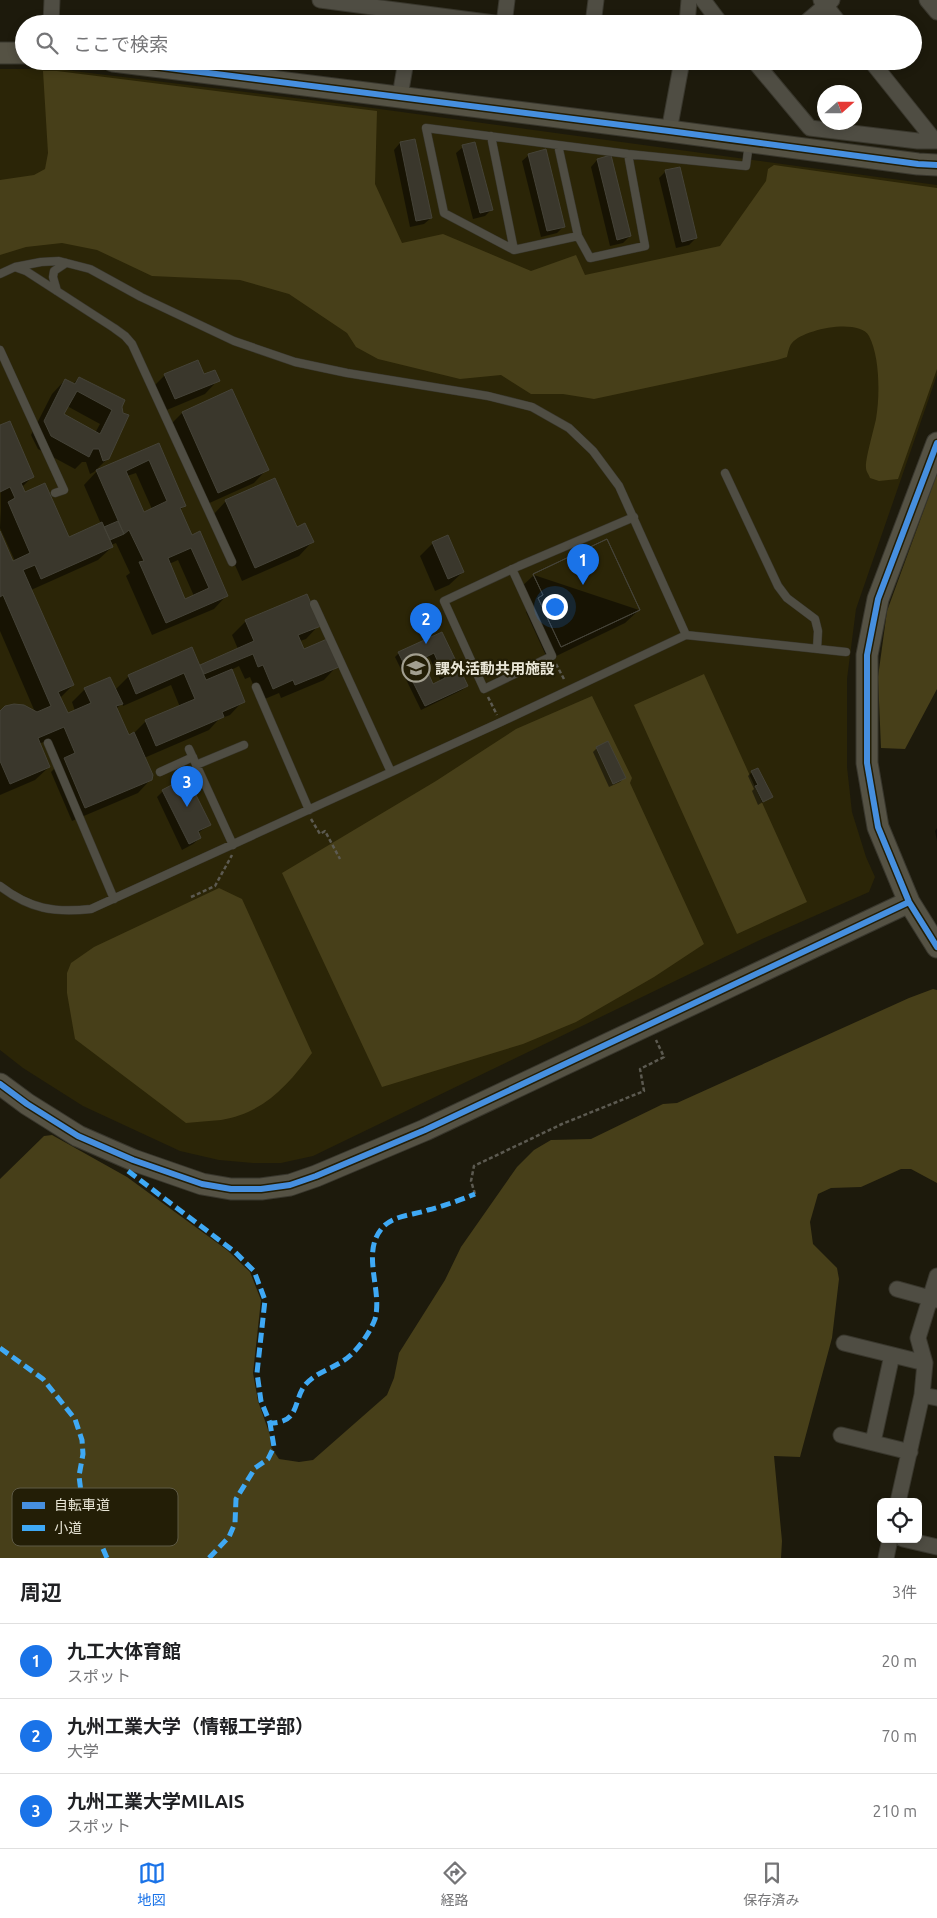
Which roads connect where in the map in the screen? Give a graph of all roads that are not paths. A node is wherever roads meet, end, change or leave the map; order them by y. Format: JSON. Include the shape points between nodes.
{"nodes":[{"id":1,"x":52,"y":0,"type":"edge"},
{"id":2,"x":320,"y":0,"type":"edge"},
{"id":3,"x":507,"y":0,"type":"edge"},
{"id":4,"x":596,"y":0,"type":"edge"},
{"id":5,"x":689,"y":0,"type":"edge"},
{"id":6,"x":703,"y":0,"type":"edge"},
{"id":7,"x":927,"y":0,"type":"edge"},
{"id":8,"x":826,"y":2,"type":"edge"},
{"id":9,"x":413,"y":12,"type":"edge"},
{"id":10,"x":937,"y":12,"type":"edge"},
{"id":11,"x":51,"y":15,"type":"edge"},
{"id":12,"x":436,"y":15,"type":"edge"},
{"id":13,"x":504,"y":15,"type":"edge"},
{"id":14,"x":594,"y":15,"type":"edge"},
{"id":15,"x":687,"y":15,"type":"edge"},
{"id":16,"x":715,"y":15,"type":"edge"},
{"id":17,"x":813,"y":15,"type":"edge"},
{"id":18,"x":834,"y":15,"type":"edge"},
{"id":19,"x":0,"y":53,"type":"edge"},
{"id":20,"x":15,"y":54,"type":"edge"},
{"id":21,"x":187,"y":70,"type":"edge"},
{"id":22,"x":404,"y":70,"type":"edge"},
{"id":23,"x":680,"y":70,"type":"edge"},
{"id":24,"x":763,"y":70,"type":"edge"},
{"id":25,"x":878,"y":70,"type":"edge"},
{"id":26,"x":400,"y":96,"type":"junction"},
{"id":27,"x":670,"y":131,"type":"junction"},
{"id":28,"x":491,"y":136,"type":"junction"},
{"id":29,"x":936,"y":141,"type":"edge"},
{"id":30,"x":749,"y":142,"type":"junction"},
{"id":31,"x":558,"y":145,"type":"junction"},
{"id":32,"x":628,"y":154,"type":"junction"},
{"id":33,"x":937,"y":165,"type":"edge"},
{"id":34,"x":578,"y":236,"type":"junction"},
{"id":35,"x":514,"y":250,"type":"junction"},
{"id":36,"x":66,"y":263,"type":"junction"},
{"id":37,"x":15,"y":267,"type":"junction"},
{"id":38,"x":0,"y":274,"type":"edge"},
{"id":39,"x":58,"y":292,"type":"junction"},
{"id":40,"x":0,"y":350,"type":"edge"},
{"id":41,"x":937,"y":443,"type":"edge"},
{"id":42,"x":725,"y":473,"type":"dead end"},
{"id":43,"x":54,"y":493,"type":"dead end"},
{"id":44,"x":634,"y":518,"type":"junction"},
{"id":45,"x":232,"y":562,"type":"dead end"},
{"id":46,"x":512,"y":569,"type":"junction"},
{"id":47,"x":314,"y":604,"type":"dead end"},
{"id":48,"x":686,"y":635,"type":"junction"},
{"id":49,"x":817,"y":649,"type":"junction"},
{"id":50,"x":846,"y":652,"type":"dead end"},
{"id":51,"x":256,"y":687,"type":"dead end"},
{"id":52,"x":48,"y":743,"type":"dead end"},
{"id":53,"x":244,"y":745,"type":"dead end"},
{"id":54,"x":196,"y":765,"type":"junction"},
{"id":55,"x":160,"y":772,"type":"dead end"},
{"id":56,"x":391,"y":772,"type":"junction"},
{"id":57,"x":308,"y":810,"type":"junction"},
{"id":58,"x":233,"y":845,"type":"junction"},
{"id":59,"x":0,"y":886,"type":"edge"},
{"id":60,"x":114,"y":899,"type":"junction"},
{"id":61,"x":909,"y":902,"type":"junction"},
{"id":62,"x":937,"y":947,"type":"edge"},
{"id":63,"x":0,"y":1084,"type":"edge"},
{"id":64,"x":937,"y":1276,"type":"edge"},
{"id":65,"x":897,"y":1289,"type":"dead end"},
{"id":66,"x":934,"y":1299,"type":"edge"},
{"id":67,"x":844,"y":1343,"type":"dead end"},
{"id":68,"x":892,"y":1355,"type":"junction"},
{"id":69,"x":925,"y":1363,"type":"junction"},
{"id":70,"x":930,"y":1396,"type":"edge"},
{"id":71,"x":842,"y":1435,"type":"dead end"},
{"id":72,"x":873,"y":1442,"type":"junction"},
{"id":73,"x":910,"y":1452,"type":"junction"},
{"id":74,"x":899,"y":1498,"type":"edge"},
{"id":75,"x":889,"y":1543,"type":"edge"},
{"id":76,"x":920,"y":1543,"type":"edge"},
{"id":77,"x":937,"y":1547,"type":"edge"},
{"id":78,"x":886,"y":1558,"type":"edge"}],
"edges":[{"from":1,"to":11,"type":"street"},
{"from":2,"to":9,"type":"street"},
{"from":3,"to":13,"type":"street"},
{"from":4,"to":14,"type":"street"},
{"from":5,"to":15,"type":"street"},
{"from":6,"to":16,"type":"street"},
{"from":7,"to":10,"type":"street"},
{"from":8,"to":17,"type":"street"},
{"from":8,"to":18,"type":"street"},
{"from":9,"to":12,"type":"street"},
{"from":19,"to":20,"type":"street"},
{"from":21,"to":26,"type":"street"},
{"from":22,"to":26,"type":"street"},
{"from":23,"to":27,"type":"street"},
{"from":24,"to":29,"type":"street","via":[[810,128]]},
{"from":25,"to":29,"type":"street"},
{"from":26,"to":27,"type":"street"},
{"from":27,"to":30,"type":"street"},
{"from":28,"to":31,"type":"lane"},
{"from":28,"to":35,"type":"lane"},
{"from":28,"to":35,"type":"lane","via":[[426,128],[444,213]]},
{"from":30,"to":32,"type":"lane","via":[[746,166]]},
{"from":30,"to":33,"type":"street"},
{"from":31,"to":32,"type":"lane"},
{"from":31,"to":34,"type":"lane"},
{"from":32,"to":34,"type":"lane","via":[[645,246],[590,258]]},
{"from":34,"to":35,"type":"lane"},
{"from":36,"to":37,"type":"lane","via":[[41,262]]},
{"from":36,"to":39,"type":"lane","via":[[54,270],[52,278]]},
{"from":36,"to":44,"type":"lane","via":[[90,269],[141,297],[234,340],[294,362],[488,396],[532,407],[569,428],[593,451],[620,486]]},
{"from":37,"to":38,"type":"lane"},
{"from":37,"to":39,"type":"lane"},
{"from":39,"to":45,"type":"lane","via":[[114,328],[132,344]]},
{"from":40,"to":43,"type":"lane","via":[[64,490]]},
{"from":41,"to":61,"type":"street","via":[[878,599],[867,655],[866,763],[878,827]]},
{"from":42,"to":49,"type":"lane","via":[[778,586],[817,624]]},
{"from":44,"to":46,"type":"lane"},
{"from":44,"to":48,"type":"lane"},
{"from":46,"to":46,"type":"lane","via":[[444,601],[484,689],[552,656]]},
{"from":47,"to":56,"type":"lane"},
{"from":48,"to":49,"type":"lane"},
{"from":48,"to":56,"type":"lane"},
{"from":49,"to":50,"type":"lane"},
{"from":51,"to":57,"type":"lane"},
{"from":52,"to":60,"type":"lane"},
{"from":53,"to":54,"type":"lane"},
{"from":54,"to":55,"type":"lane","via":[[191,753]]},
{"from":54,"to":58,"type":"lane"},
{"from":56,"to":57,"type":"lane"},
{"from":57,"to":58,"type":"lane"},
{"from":58,"to":60,"type":"lane"},
{"from":59,"to":60,"type":"lane","via":[[17,899],[42,909],[69,912],[92,909]]},
{"from":61,"to":62,"type":"street"},
{"from":61,"to":63,"type":"street","via":[[425,1130],[290,1185],[231,1189],[202,1184],[133,1160],[78,1136]]},
{"from":64,"to":66,"type":"street"},
{"from":65,"to":66,"type":"street"},
{"from":66,"to":69,"type":"street","via":[[918,1338]]},
{"from":67,"to":68,"type":"street"},
{"from":68,"to":69,"type":"street"},
{"from":68,"to":72,"type":"street"},
{"from":69,"to":70,"type":"street"},
{"from":70,"to":73,"type":"street"},
{"from":71,"to":72,"type":"street"},
{"from":72,"to":73,"type":"street"},
{"from":73,"to":74,"type":"street"},
{"from":75,"to":78,"type":"street"},
{"from":76,"to":77,"type":"street"}]}
